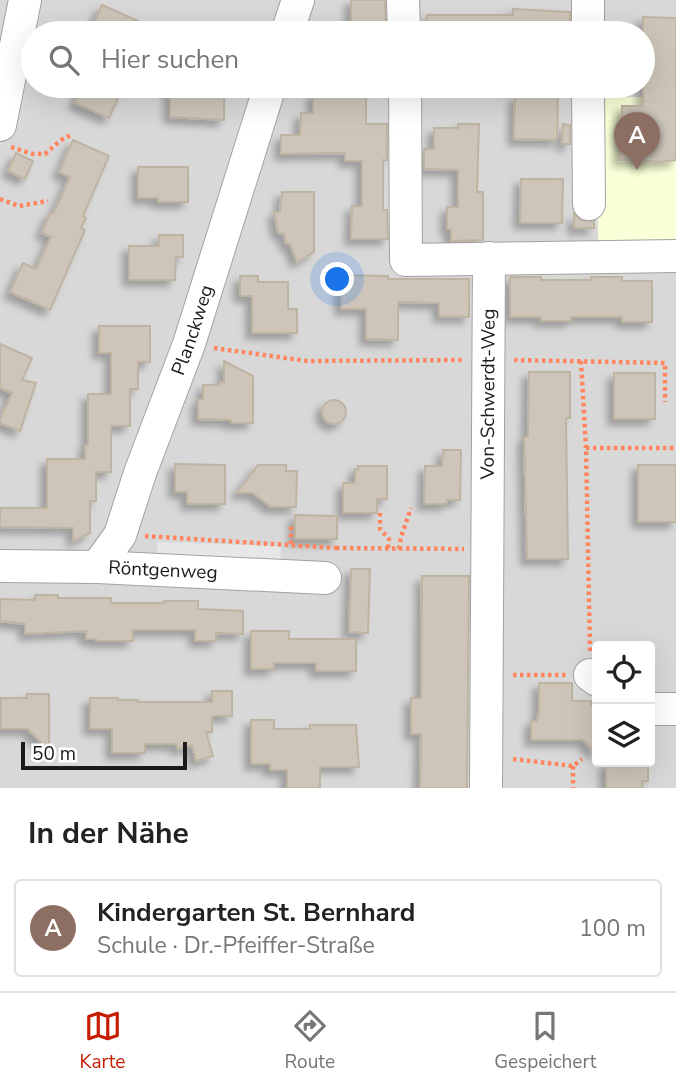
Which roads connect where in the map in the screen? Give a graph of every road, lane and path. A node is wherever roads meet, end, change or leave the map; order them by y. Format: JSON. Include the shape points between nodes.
{"nodes":[{"id":1,"x":25,"y":0,"type":"edge"},
{"id":2,"x":298,"y":0,"type":"edge"},
{"id":3,"x":403,"y":0,"type":"edge"},
{"id":4,"x":588,"y":0,"type":"edge"},
{"id":5,"x":291,"y":21,"type":"edge"},
{"id":6,"x":404,"y":21,"type":"edge"},
{"id":7,"x":588,"y":21,"type":"edge"},
{"id":8,"x":267,"y":98,"type":"edge"},
{"id":9,"x":405,"y":98,"type":"edge"},
{"id":10,"x":588,"y":98,"type":"edge"},
{"id":11,"x":0,"y":125,"type":"edge"},
{"id":12,"x":71,"y":135,"type":"dead end"},
{"id":13,"x":0,"y":143,"type":"edge"},
{"id":14,"x":0,"y":199,"type":"edge"},
{"id":15,"x":48,"y":201,"type":"dead end"},
{"id":16,"x":589,"y":204,"type":"dead end"},
{"id":17,"x":676,"y":256,"type":"edge"},
{"id":18,"x":489,"y":258,"type":"junction"},
{"id":19,"x":189,"y":344,"type":"junction"},
{"id":20,"x":487,"y":359,"type":"junction"},
{"id":21,"x":581,"y":361,"type":"junction"},
{"id":22,"x":665,"y":402,"type":"dead end"},
{"id":23,"x":586,"y":448,"type":"junction"},
{"id":24,"x":676,"y":448,"type":"edge"},
{"id":25,"x":411,"y":509,"type":"dead end"},
{"id":26,"x":380,"y":513,"type":"dead end"},
{"id":27,"x":120,"y":535,"type":"junction"},
{"id":28,"x":336,"y":548,"type":"junction"},
{"id":29,"x":485,"y":549,"type":"junction"},
{"id":30,"x":388,"y":550,"type":"junction"},
{"id":31,"x":399,"y":550,"type":"junction"},
{"id":32,"x":0,"y":566,"type":"edge"},
{"id":33,"x":97,"y":567,"type":"junction"},
{"id":34,"x":325,"y":578,"type":"joint"},
{"id":35,"x":593,"y":641,"type":"edge"},
{"id":36,"x":485,"y":675,"type":"junction"},
{"id":37,"x":592,"y":677,"type":"edge"},
{"id":38,"x":655,"y":709,"type":"edge"},
{"id":39,"x":676,"y":709,"type":"edge"},
{"id":40,"x":505,"y":754,"type":"dead end"},
{"id":41,"x":582,"y":759,"type":"dead end"},
{"id":42,"x":573,"y":766,"type":"junction"},
{"id":43,"x":486,"y":788,"type":"edge"},
{"id":44,"x":573,"y":788,"type":"edge"}],
"edges":[{"from":1,"to":11,"type":"street"},
{"from":2,"to":5,"type":"street"},
{"from":3,"to":6,"type":"street"},
{"from":4,"to":7,"type":"street"},
{"from":8,"to":19,"type":"street","name":"Planckweg"},
{"from":9,"to":18,"type":"street","via":[[405,260]]},
{"from":10,"to":16,"type":"street"},
{"from":12,"to":13,"type":"path","via":[[45,154]]},
{"from":14,"to":15,"type":"path","via":[[19,206]]},
{"from":17,"to":18,"type":"street"},
{"from":18,"to":20,"type":"street","name":"Von-Schwerdt-Weg"},
{"from":19,"to":20,"type":"path","via":[[307,361]]},
{"from":19,"to":27,"type":"street","name":"Planckweg"},
{"from":20,"to":21,"type":"path"},
{"from":20,"to":29,"type":"street","name":"Von-Schwerdt-Weg"},
{"from":21,"to":22,"type":"path","via":[[664,363]]},
{"from":21,"to":23,"type":"path"},
{"from":23,"to":24,"type":"path"},
{"from":23,"to":35,"type":"path"},
{"from":25,"to":31,"type":"path"},
{"from":26,"to":30,"type":"path"},
{"from":27,"to":28,"type":"path"},
{"from":27,"to":33,"type":"street","name":"Planckweg"},
{"from":28,"to":30,"type":"path"},
{"from":28,"to":34,"type":"path"},
{"from":29,"to":31,"type":"path"},
{"from":29,"to":36,"type":"street","name":"Von-Schwerdt-Weg"},
{"from":30,"to":31,"type":"path"},
{"from":32,"to":33,"type":"street","name":"Röntgenweg"},
{"from":33,"to":34,"type":"street","name":"Röntgenweg"},
{"from":36,"to":37,"type":"path"},
{"from":36,"to":43,"type":"street","name":"Von-Schwerdt-Weg"},
{"from":38,"to":39,"type":"street"},
{"from":40,"to":42,"type":"path","via":[[516,761]]},
{"from":41,"to":42,"type":"path"},
{"from":42,"to":44,"type":"path"}]}
